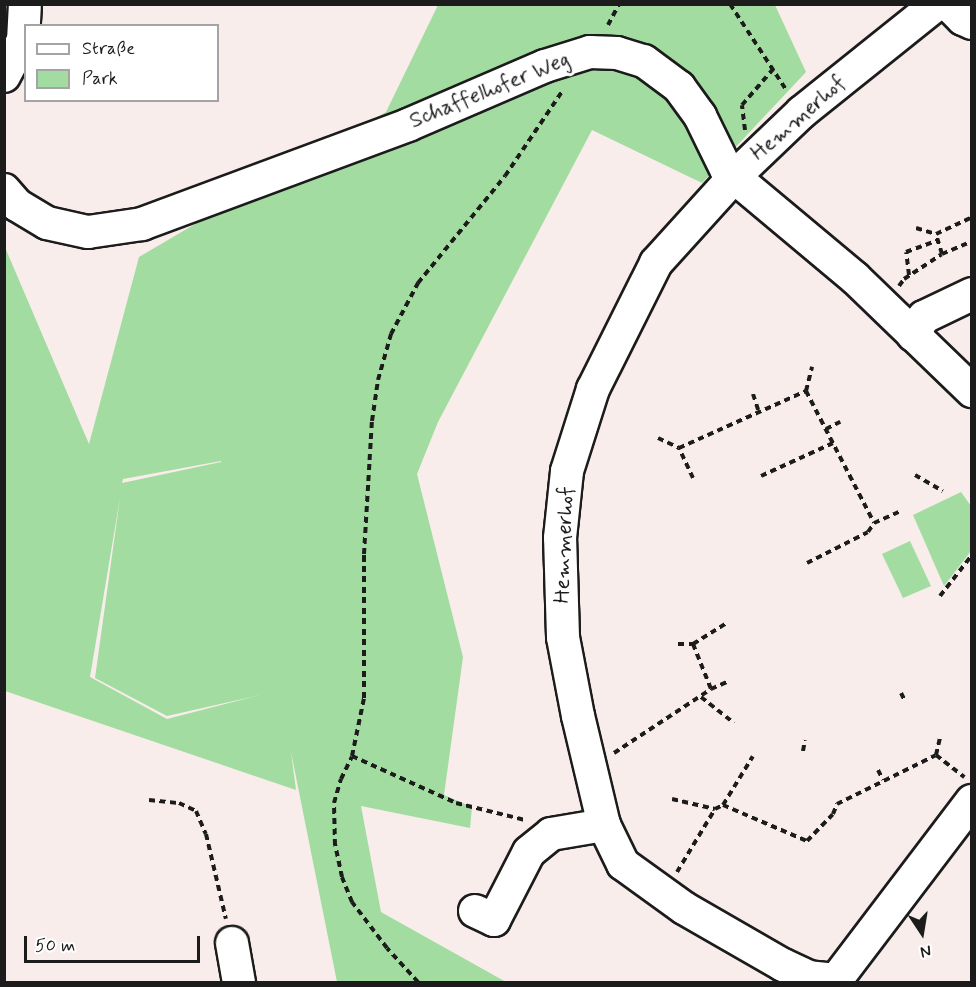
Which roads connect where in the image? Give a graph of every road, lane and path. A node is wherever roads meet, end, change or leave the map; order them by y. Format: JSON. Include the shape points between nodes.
{"nodes":[{"id":1,"x":619,"y":4,"type":"edge"},
{"id":2,"x":730,"y":4,"type":"edge"},
{"id":3,"x":937,"y":4,"type":"edge"},
{"id":4,"x":948,"y":4,"type":"edge"},
{"id":5,"x":25,"y":7,"type":"dead end"},
{"id":6,"x":972,"y":23,"type":"edge"},
{"id":7,"x":590,"y":52,"type":"junction"},
{"id":8,"x":774,"y":68,"type":"junction"},
{"id":9,"x":4,"y":76,"type":"edge"},
{"id":10,"x":565,"y":87,"type":"dead end"},
{"id":11,"x":802,"y":112,"type":"junction"},
{"id":12,"x":757,"y":155,"type":"junction"},
{"id":13,"x":734,"y":177,"type":"junction"},
{"id":14,"x":4,"y":190,"type":"edge"},
{"id":15,"x":972,"y":218,"type":"edge"},
{"id":16,"x":916,"y":228,"type":"dead end"},
{"id":17,"x":936,"y":234,"type":"junction"},
{"id":18,"x":937,"y":241,"type":"junction"},
{"id":19,"x":972,"y":242,"type":"edge"},
{"id":20,"x":942,"y":254,"type":"junction"},
{"id":21,"x":909,"y":276,"type":"junction"},
{"id":22,"x":972,"y":294,"type":"edge"},
{"id":23,"x":884,"y":307,"type":"junction"},
{"id":24,"x":913,"y":335,"type":"junction"},
{"id":25,"x":812,"y":367,"type":"dead end"},
{"id":26,"x":806,"y":391,"type":"junction"},
{"id":27,"x":972,"y":391,"type":"edge"},
{"id":28,"x":753,"y":393,"type":"dead end"},
{"id":29,"x":759,"y":412,"type":"junction"},
{"id":30,"x":840,"y":422,"type":"dead end"},
{"id":31,"x":826,"y":429,"type":"junction"},
{"id":32,"x":658,"y":438,"type":"dead end"},
{"id":33,"x":833,"y":443,"type":"junction"},
{"id":34,"x":679,"y":448,"type":"junction"},
{"id":35,"x":915,"y":475,"type":"dead end"},
{"id":36,"x":760,"y":476,"type":"dead end"},
{"id":37,"x":693,"y":478,"type":"dead end"},
{"id":38,"x":943,"y":491,"type":"dead end"},
{"id":39,"x":901,"y":511,"type":"dead end"},
{"id":40,"x":874,"y":523,"type":"junction"},
{"id":41,"x":972,"y":555,"type":"edge"},
{"id":42,"x":807,"y":562,"type":"dead end"},
{"id":43,"x":940,"y":596,"type":"dead end"},
{"id":44,"x":726,"y":623,"type":"dead end"},
{"id":45,"x":678,"y":644,"type":"dead end"},
{"id":46,"x":693,"y":644,"type":"junction"},
{"id":47,"x":727,"y":682,"type":"dead end"},
{"id":48,"x":711,"y":689,"type":"junction"},
{"id":49,"x":901,"y":693,"type":"dead end"},
{"id":50,"x":701,"y":698,"type":"junction"},
{"id":51,"x":904,"y":699,"type":"dead end"},
{"id":52,"x":734,"y":723,"type":"dead end"},
{"id":53,"x":940,"y":738,"type":"dead end"},
{"id":54,"x":805,"y":740,"type":"dead end"},
{"id":55,"x":803,"y":751,"type":"dead end"},
{"id":56,"x":936,"y":755,"type":"junction"},
{"id":57,"x":352,"y":756,"type":"junction"},
{"id":58,"x":753,"y":756,"type":"dead end"},
{"id":59,"x":590,"y":767,"type":"junction"},
{"id":60,"x":878,"y":770,"type":"dead end"},
{"id":61,"x":883,"y":780,"type":"junction"},
{"id":62,"x":672,"y":799,"type":"dead end"},
{"id":63,"x":963,"y":799,"type":"edge"},
{"id":64,"x":149,"y":800,"type":"dead end"},
{"id":65,"x":723,"y":804,"type":"junction"},
{"id":66,"x":716,"y":809,"type":"junction"},
{"id":67,"x":603,"y":825,"type":"junction"},
{"id":68,"x":551,"y":834,"type":"junction"},
{"id":69,"x":663,"y":895,"type":"junction"},
{"id":70,"x":475,"y":911,"type":"dead end"},
{"id":71,"x":232,"y":943,"type":"joint"},
{"id":72,"x":836,"y":981,"type":"edge"},
{"id":73,"x":239,"y":982,"type":"edge"},
{"id":74,"x":418,"y":982,"type":"edge"}],
"edges":[{"from":1,"to":7,"type":"path","via":[[602,38]]},
{"from":2,"to":8,"type":"path"},
{"from":3,"to":11,"type":"street","name":"Hemmerhof"},
{"from":4,"to":6,"type":"street"},
{"from":5,"to":9,"type":"street","via":[[23,41]]},
{"from":7,"to":13,"type":"street","name":"Schaffelhofer Weg","via":[[617,53],[644,61],[679,87]]},
{"from":7,"to":14,"type":"street","name":"Schaffelhofer Weg","via":[[545,66],[397,129],[142,224],[87,232],[47,223],[17,205]]},
{"from":8,"to":11,"type":"path"},
{"from":8,"to":12,"type":"path","via":[[742,105],[746,138]]},
{"from":10,"to":57,"type":"path","via":[[505,176],[418,283],[391,334],[372,421],[363,594],[364,698]]},
{"from":11,"to":12,"type":"street","name":"Hemmerhof"},
{"from":12,"to":13,"type":"street","name":"Hemmerhof"},
{"from":13,"to":23,"type":"street","name":"Schaffelhofer Weg"},
{"from":13,"to":59,"type":"street","name":"Hemmerhof","via":[[656,263],[593,389],[567,471],[560,538],[563,637]]},
{"from":15,"to":17,"type":"path"},
{"from":16,"to":17,"type":"path"},
{"from":17,"to":18,"type":"path"},
{"from":18,"to":20,"type":"path"},
{"from":18,"to":21,"type":"path","via":[[906,252]]},
{"from":19,"to":20,"type":"path"},
{"from":20,"to":21,"type":"path"},
{"from":21,"to":23,"type":"path"},
{"from":22,"to":24,"type":"street","via":[[924,317]]},
{"from":23,"to":24,"type":"street","name":"Schaffelhofer Weg"},
{"from":24,"to":27,"type":"street","name":"Schaffelhofer Weg"},
{"from":25,"to":26,"type":"path"},
{"from":26,"to":29,"type":"path"},
{"from":26,"to":31,"type":"path"},
{"from":28,"to":29,"type":"path"},
{"from":29,"to":34,"type":"path"},
{"from":30,"to":31,"type":"path"},
{"from":31,"to":33,"type":"path"},
{"from":32,"to":34,"type":"path"},
{"from":33,"to":36,"type":"path"},
{"from":33,"to":40,"type":"path"},
{"from":34,"to":37,"type":"path"},
{"from":35,"to":38,"type":"path"},
{"from":39,"to":40,"type":"path"},
{"from":40,"to":42,"type":"path","via":[[868,532]]},
{"from":41,"to":43,"type":"path"},
{"from":44,"to":46,"type":"path"},
{"from":45,"to":46,"type":"path"},
{"from":46,"to":48,"type":"path"},
{"from":47,"to":48,"type":"path"},
{"from":48,"to":50,"type":"path"},
{"from":49,"to":51,"type":"path"},
{"from":50,"to":52,"type":"path"},
{"from":50,"to":59,"type":"path"},
{"from":53,"to":56,"type":"path"},
{"from":54,"to":55,"type":"path"},
{"from":56,"to":61,"type":"path"},
{"from":56,"to":63,"type":"path"},
{"from":57,"to":68,"type":"path","via":[[456,803],[540,824]]},
{"from":57,"to":74,"type":"path","via":[[334,803],[335,845],[342,877],[352,902]]},
{"from":58,"to":65,"type":"path"},
{"from":59,"to":67,"type":"street","name":"Hemmerhof"},
{"from":60,"to":61,"type":"path"},
{"from":61,"to":65,"type":"path","via":[[837,804],[833,814],[807,841]]},
{"from":62,"to":66,"type":"path"},
{"from":63,"to":72,"type":"street"},
{"from":64,"to":71,"type":"path","via":[[178,802],[196,811],[206,834]]},
{"from":65,"to":66,"type":"path"},
{"from":66,"to":69,"type":"path"},
{"from":67,"to":68,"type":"street"},
{"from":67,"to":69,"type":"street","name":"Hemmerhof","via":[[623,864]]},
{"from":68,"to":70,"type":"street","via":[[529,852],[494,920]]},
{"from":69,"to":72,"type":"street","name":"Hemmerhof","via":[[783,965],[809,977]]},
{"from":71,"to":73,"type":"street"}]}
